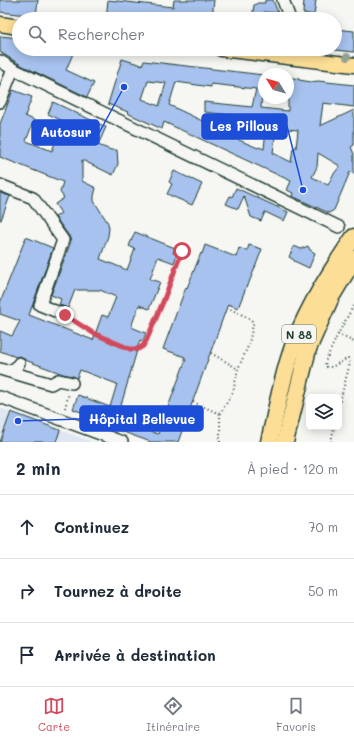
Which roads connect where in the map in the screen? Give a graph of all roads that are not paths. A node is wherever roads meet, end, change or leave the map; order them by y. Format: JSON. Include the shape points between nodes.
{"nodes":[{"id":1,"x":283,"y":0,"type":"edge"},
{"id":2,"x":287,"y":12,"type":"edge"},
{"id":3,"x":0,"y":24,"type":"edge"},
{"id":4,"x":12,"y":26,"type":"edge"},
{"id":5,"x":308,"y":56,"type":"edge"},
{"id":6,"x":0,"y":61,"type":"edge"},
{"id":7,"x":354,"y":65,"type":"edge"},
{"id":8,"x":13,"y":69,"type":"junction"},
{"id":9,"x":0,"y":102,"type":"edge"},
{"id":10,"x":0,"y":185,"type":"edge"},
{"id":11,"x":339,"y":227,"type":"dead end"},
{"id":12,"x":354,"y":237,"type":"edge"},
{"id":13,"x":354,"y":259,"type":"edge"},
{"id":14,"x":354,"y":274,"type":"edge"},
{"id":15,"x":331,"y":297,"type":"junction"},
{"id":16,"x":65,"y":315,"type":"road end"},
{"id":17,"x":20,"y":363,"type":"dead end"},
{"id":18,"x":4,"y":370,"type":"edge"},
{"id":19,"x":72,"y":383,"type":"road end"},
{"id":20,"x":0,"y":397,"type":"edge"},
{"id":21,"x":122,"y":442,"type":"edge"},
{"id":22,"x":269,"y":442,"type":"edge"},
{"id":23,"x":285,"y":442,"type":"edge"}],
"edges":[{"from":1,"to":2,"type":"street"},
{"from":3,"to":4,"type":"main road"},
{"from":5,"to":7,"type":"main road"},
{"from":6,"to":8,"type":"street"},
{"from":8,"to":9,"type":"street"},
{"from":8,"to":11,"type":"street"},
{"from":10,"to":16,"type":"street","via":[[32,198],[63,240],[40,304]]},
{"from":12,"to":22,"type":"highway","number":"N 88","via":[[315,299],[294,345]]},
{"from":13,"to":15,"type":"highway","number":"N 88"},
{"from":14,"to":15,"type":"highway"},
{"from":15,"to":23,"type":"highway","number":"N 88","via":[[308,349]]},
{"from":17,"to":18,"type":"street","via":[[16,368]]},
{"from":18,"to":19,"type":"street","via":[[50,384],[58,380]]},
{"from":20,"to":21,"type":"street"}]}
